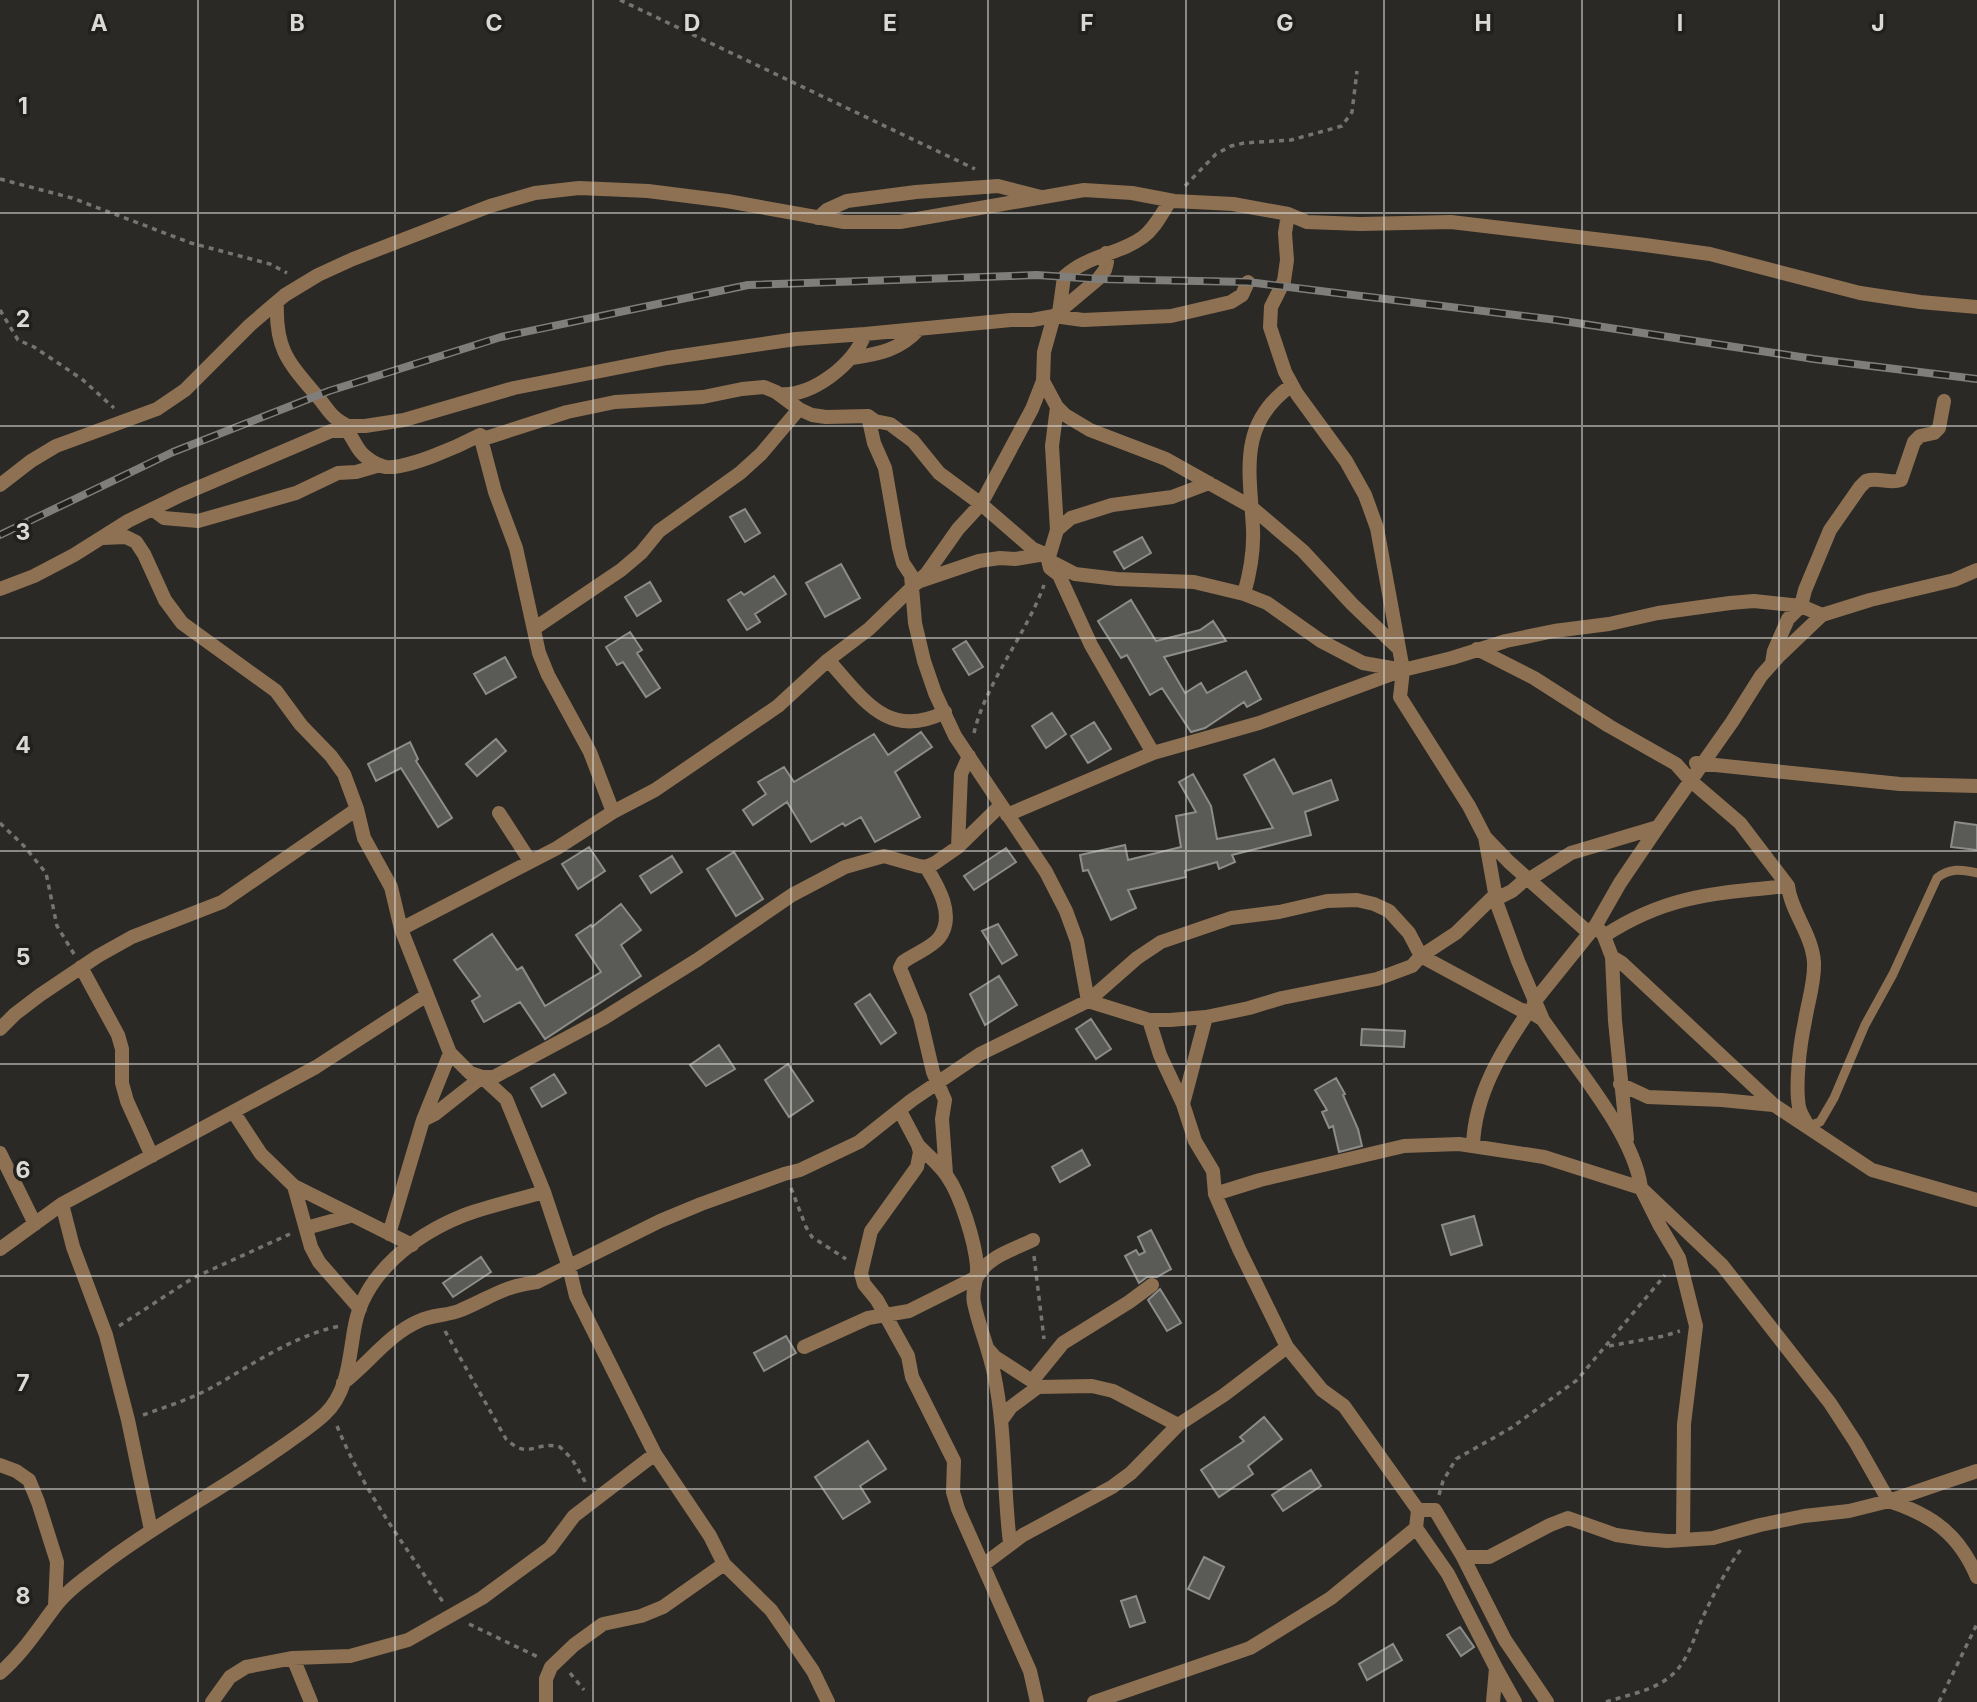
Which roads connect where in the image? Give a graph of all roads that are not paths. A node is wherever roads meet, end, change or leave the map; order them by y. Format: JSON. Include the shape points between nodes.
{"nodes":[{"id":1,"x":1045,"y":198,"type":"junction"},
{"id":2,"x":1172,"y":201,"type":"junction"},
{"id":3,"x":1289,"y":214,"type":"junction"},
{"id":4,"x":818,"y":218,"type":"junction"},
{"id":5,"x":1106,"y":253,"type":"junction"},
{"id":6,"x":1248,"y":282,"type":"dead end"},
{"id":7,"x":277,"y":302,"type":"junction"},
{"id":8,"x":1977,"y":307,"type":"edge"},
{"id":9,"x":1056,"y":314,"type":"junction"},
{"id":10,"x":919,"y":329,"type":"junction"},
{"id":11,"x":865,"y":334,"type":"junction"},
{"id":12,"x":852,"y":358,"type":"junction"},
{"id":13,"x":1043,"y":381,"type":"junction"},
{"id":14,"x":1292,"y":385,"type":"junction"},
{"id":15,"x":778,"y":393,"type":"junction"},
{"id":16,"x":1944,"y":401,"type":"dead end"},
{"id":17,"x":1057,"y":407,"type":"junction"},
{"id":18,"x":799,"y":409,"type":"junction"},
{"id":19,"x":868,"y":416,"type":"junction"},
{"id":20,"x":347,"y":428,"type":"junction"},
{"id":21,"x":480,"y":435,"type":"junction"},
{"id":22,"x":380,"y":465,"type":"junction"},
{"id":23,"x":1209,"y":483,"type":"junction"},
{"id":24,"x":0,"y":485,"type":"edge"},
{"id":25,"x":981,"y":504,"type":"junction"},
{"id":26,"x":1250,"y":506,"type":"junction"},
{"id":27,"x":152,"y":509,"type":"junction"},
{"id":28,"x":1057,"y":530,"type":"junction"},
{"id":29,"x":103,"y":538,"type":"junction"},
{"id":30,"x":1047,"y":560,"type":"junction"},
{"id":31,"x":1977,"y":570,"type":"edge"},
{"id":32,"x":912,"y":585,"type":"junction"},
{"id":33,"x":0,"y":589,"type":"edge"},
{"id":34,"x":1244,"y":594,"type":"junction"},
{"id":35,"x":1801,"y":606,"type":"junction"},
{"id":36,"x":1822,"y":615,"type":"junction"},
{"id":37,"x":535,"y":628,"type":"junction"},
{"id":38,"x":1399,"y":649,"type":"junction"},
{"id":39,"x":1477,"y":649,"type":"junction"},
{"id":40,"x":828,"y":660,"type":"junction"},
{"id":41,"x":1771,"y":666,"type":"junction"},
{"id":42,"x":1403,"y":670,"type":"junction"},
{"id":43,"x":945,"y":712,"type":"junction"},
{"id":44,"x":1153,"y":753,"type":"junction"},
{"id":45,"x":969,"y":756,"type":"junction"},
{"id":46,"x":1702,"y":763,"type":"junction"},
{"id":47,"x":1676,"y":764,"type":"junction"},
{"id":48,"x":1691,"y":781,"type":"junction"},
{"id":49,"x":1977,"y":786,"type":"edge"},
{"id":50,"x":357,"y":809,"type":"junction"},
{"id":51,"x":1004,"y":810,"type":"junction"},
{"id":52,"x":613,"y":812,"type":"junction"},
{"id":53,"x":499,"y":813,"type":"dead end"},
{"id":54,"x":1658,"y":827,"type":"junction"},
{"id":55,"x":1485,"y":837,"type":"junction"},
{"id":56,"x":958,"y":847,"type":"junction"},
{"id":57,"x":530,"y":861,"type":"junction"},
{"id":58,"x":926,"y":867,"type":"junction"},
{"id":59,"x":1977,"y":873,"type":"edge"},
{"id":60,"x":1527,"y":879,"type":"junction"},
{"id":61,"x":1788,"y":886,"type":"junction"},
{"id":62,"x":1496,"y":897,"type":"junction"},
{"id":63,"x":401,"y":929,"type":"junction"},
{"id":64,"x":1596,"y":932,"type":"junction"},
{"id":65,"x":1422,"y":956,"type":"junction"},
{"id":66,"x":1612,"y":957,"type":"junction"},
{"id":67,"x":82,"y":967,"type":"junction"},
{"id":68,"x":427,"y":995,"type":"junction"},
{"id":69,"x":1087,"y":1000,"type":"junction"},
{"id":70,"x":1532,"y":1007,"type":"junction"},
{"id":71,"x":1206,"y":1017,"type":"junction"},
{"id":72,"x":1149,"y":1020,"type":"junction"},
{"id":73,"x":0,"y":1029,"type":"edge"},
{"id":74,"x":450,"y":1053,"type":"junction"},
{"id":75,"x":482,"y":1077,"type":"junction"},
{"id":76,"x":939,"y":1082,"type":"junction"},
{"id":77,"x":1620,"y":1084,"type":"junction"},
{"id":78,"x":1183,"y":1104,"type":"junction"},
{"id":79,"x":1774,"y":1105,"type":"junction"},
{"id":80,"x":900,"y":1111,"type":"junction"},
{"id":81,"x":234,"y":1113,"type":"junction"},
{"id":82,"x":424,"y":1120,"type":"junction"},
{"id":83,"x":1808,"y":1126,"type":"junction"},
{"id":84,"x":1627,"y":1144,"type":"junction"},
{"id":85,"x":918,"y":1145,"type":"junction"},
{"id":86,"x":1473,"y":1145,"type":"junction"},
{"id":87,"x":0,"y":1153,"type":"edge"},
{"id":88,"x":152,"y":1156,"type":"junction"},
{"id":89,"x":946,"y":1174,"type":"junction"},
{"id":90,"x":294,"y":1186,"type":"junction"},
{"id":91,"x":1642,"y":1188,"type":"junction"},
{"id":92,"x":544,"y":1192,"type":"junction"},
{"id":93,"x":1215,"y":1194,"type":"junction"},
{"id":94,"x":1977,"y":1200,"type":"edge"},
{"id":95,"x":61,"y":1204,"type":"junction"},
{"id":96,"x":350,"y":1216,"type":"junction"},
{"id":97,"x":35,"y":1224,"type":"junction"},
{"id":98,"x":306,"y":1228,"type":"junction"},
{"id":99,"x":389,"y":1234,"type":"junction"},
{"id":100,"x":1033,"y":1240,"type":"road end"},
{"id":101,"x":412,"y":1245,"type":"junction"},
{"id":102,"x":0,"y":1249,"type":"edge"},
{"id":103,"x":569,"y":1267,"type":"junction"},
{"id":104,"x":977,"y":1277,"type":"junction"},
{"id":105,"x":1152,"y":1284,"type":"dead end"},
{"id":106,"x":358,"y":1316,"type":"junction"},
{"id":107,"x":886,"y":1317,"type":"junction"},
{"id":108,"x":804,"y":1347,"type":"dead end"},
{"id":109,"x":1287,"y":1347,"type":"junction"},
{"id":110,"x":987,"y":1348,"type":"junction"},
{"id":111,"x":343,"y":1383,"type":"junction"},
{"id":112,"x":1035,"y":1384,"type":"junction"},
{"id":113,"x":1001,"y":1421,"type":"junction"},
{"id":114,"x":1178,"y":1425,"type":"junction"},
{"id":115,"x":655,"y":1454,"type":"junction"},
{"id":116,"x":0,"y":1465,"type":"edge"},
{"id":117,"x":1977,"y":1471,"type":"edge"},
{"id":118,"x":1889,"y":1501,"type":"junction"},
{"id":119,"x":1418,"y":1510,"type":"junction"},
{"id":120,"x":1416,"y":1528,"type":"junction"},
{"id":121,"x":151,"y":1530,"type":"junction"},
{"id":122,"x":1683,"y":1539,"type":"junction"},
{"id":123,"x":1010,"y":1543,"type":"junction"},
{"id":124,"x":1464,"y":1557,"type":"junction"},
{"id":125,"x":724,"y":1564,"type":"junction"},
{"id":126,"x":983,"y":1565,"type":"junction"},
{"id":127,"x":1977,"y":1577,"type":"edge"},
{"id":128,"x":55,"y":1606,"type":"junction"},
{"id":129,"x":293,"y":1658,"type":"junction"},
{"id":130,"x":1496,"y":1668,"type":"junction"},
{"id":131,"x":0,"y":1672,"type":"edge"},
{"id":132,"x":212,"y":1702,"type":"edge"},
{"id":133,"x":311,"y":1702,"type":"edge"},
{"id":134,"x":546,"y":1702,"type":"edge"},
{"id":135,"x":828,"y":1702,"type":"edge"},
{"id":136,"x":1037,"y":1702,"type":"edge"},
{"id":137,"x":1094,"y":1702,"type":"edge"},
{"id":138,"x":1493,"y":1702,"type":"edge"},
{"id":139,"x":1515,"y":1702,"type":"edge"},
{"id":140,"x":1548,"y":1702,"type":"edge"}],
"edges":[{"from":1,"to":2,"type":"street","via":[[1084,190]]},
{"from":1,"to":4,"type":"street","via":[[900,222]]},
{"from":1,"to":4,"type":"street","via":[[998,186],[937,190],[847,201]]},
{"from":2,"to":3,"type":"street","via":[[1233,204]]},
{"from":2,"to":5,"type":"street","via":[[1146,235]]},
{"from":3,"to":8,"type":"street","via":[[1307,222],[1451,222],[1645,245],[1710,254],[1860,293]]},
{"from":3,"to":14,"type":"street","via":[[1284,233],[1284,281],[1272,303],[1269,322]]},
{"from":4,"to":7,"type":"street","via":[[648,191],[579,188],[535,193],[353,259],[303,283]]},
{"from":5,"to":9,"type":"street","via":[[1105,270],[1098,279]]},
{"from":5,"to":9,"type":"street","via":[[1064,277]]},
{"from":6,"to":9,"type":"street","via":[[1242,295],[1231,302],[1171,316],[1083,320]]},
{"from":7,"to":20,"type":"street","via":[[278,327],[290,364],[332,418]]},
{"from":7,"to":24,"type":"street","via":[[185,390],[158,409],[56,446]]},
{"from":9,"to":10,"type":"street"},
{"from":9,"to":13,"type":"street","via":[[1044,352]]},
{"from":10,"to":11,"type":"street"},
{"from":10,"to":12,"type":"street","via":[[888,351]]},
{"from":11,"to":12,"type":"street"},
{"from":11,"to":20,"type":"street","via":[[667,358],[514,388],[404,420]]},
{"from":12,"to":15,"type":"street","via":[[810,390]]},
{"from":13,"to":17,"type":"street"},
{"from":13,"to":25,"type":"street"},
{"from":14,"to":26,"type":"street","via":[[1276,396],[1261,417],[1248,464]]},
{"from":14,"to":38,"type":"street","via":[[1365,495],[1377,528]]},
{"from":15,"to":18,"type":"street"},
{"from":15,"to":21,"type":"street","via":[[754,387],[703,397],[615,402],[486,438]]},
{"from":16,"to":35,"type":"street","via":[[1938,428],[1917,438],[1901,480],[1866,481],[1836,520]]},
{"from":17,"to":23,"type":"street","via":[[1090,430],[1166,459]]},
{"from":17,"to":28,"type":"street","via":[[1052,446]]},
{"from":18,"to":19,"type":"street","via":[[826,417]]},
{"from":18,"to":37,"type":"street","via":[[740,472],[659,531],[621,569]]},
{"from":19,"to":25,"type":"street","via":[[904,433],[939,473]]},
{"from":19,"to":32,"type":"street"},
{"from":20,"to":22,"type":"street","via":[[356,448]]},
{"from":20,"to":27,"type":"street"},
{"from":21,"to":22,"type":"street","via":[[407,464]]},
{"from":21,"to":37,"type":"street","via":[[516,548]]},
{"from":22,"to":27,"type":"street","via":[[338,473],[296,493],[198,521],[163,518]]},
{"from":23,"to":26,"type":"street"},
{"from":23,"to":28,"type":"street","via":[[1172,497],[1089,511]]},
{"from":25,"to":30,"type":"street"},
{"from":25,"to":32,"type":"street","via":[[927,573]]},
{"from":26,"to":34,"type":"street","via":[[1253,532]]},
{"from":26,"to":38,"type":"street","via":[[1303,551]]},
{"from":27,"to":29,"type":"street"},
{"from":28,"to":30,"type":"street"},
{"from":29,"to":33,"type":"street"},
{"from":29,"to":50,"type":"street","via":[[126,537],[136,542],[165,600],[183,623],[276,691],[344,774]]},
{"from":30,"to":32,"type":"street","via":[[979,561]]},
{"from":30,"to":34,"type":"street","via":[[1075,574],[1194,582]]},
{"from":30,"to":44,"type":"street"},
{"from":31,"to":36,"type":"street"},
{"from":32,"to":40,"type":"street"},
{"from":32,"to":43,"type":"street","via":[[924,661]]},
{"from":34,"to":42,"type":"street","via":[[1267,603],[1352,658]]},
{"from":35,"to":36,"type":"street"},
{"from":35,"to":39,"type":"street","via":[[1754,601],[1703,606]]},
{"from":35,"to":41,"type":"street","via":[[1788,619]]},
{"from":36,"to":41,"type":"street"},
{"from":37,"to":52,"type":"street","via":[[539,653],[590,752]]},
{"from":38,"to":42,"type":"street"},
{"from":39,"to":42,"type":"street"},
{"from":39,"to":47,"type":"street"},
{"from":40,"to":43,"type":"street","via":[[859,698],[889,718],[911,723]]},
{"from":40,"to":52,"type":"street","via":[[778,706],[713,752]]},
{"from":41,"to":46,"type":"street"},
{"from":42,"to":44,"type":"street","via":[[1259,723]]},
{"from":42,"to":55,"type":"street","via":[[1400,697]]},
{"from":43,"to":45,"type":"street"},
{"from":44,"to":51,"type":"street"},
{"from":45,"to":51,"type":"street"},
{"from":45,"to":56,"type":"street","via":[[961,774]]},
{"from":46,"to":47,"type":"street"},
{"from":46,"to":48,"type":"street"},
{"from":46,"to":49,"type":"street","via":[[1900,784]]},
{"from":47,"to":48,"type":"street"},
{"from":48,"to":54,"type":"street"},
{"from":48,"to":61,"type":"street","via":[[1740,823]]},
{"from":50,"to":63,"type":"street","via":[[364,838],[391,887]]},
{"from":50,"to":67,"type":"street","via":[[222,902],[132,937]]},
{"from":51,"to":56,"type":"street"},
{"from":51,"to":69,"type":"street","via":[[1066,911],[1077,941]]},
{"from":52,"to":57,"type":"street"},
{"from":53,"to":57,"type":"street"},
{"from":54,"to":60,"type":"street","via":[[1571,853]]},
{"from":54,"to":64,"type":"street","via":[[1620,883]]},
{"from":55,"to":60,"type":"street"},
{"from":55,"to":62,"type":"street"},
{"from":56,"to":58,"type":"street"},
{"from":57,"to":63,"type":"street"},
{"from":58,"to":75,"type":"street","via":[[884,856],[845,867],[792,895],[572,1036],[494,1077]]},
{"from":58,"to":76,"type":"street","via":[[940,892],[945,926],[939,939],[900,968]]},
{"from":59,"to":83,"type":"lane","via":[[1957,870],[1937,878],[1834,1098],[1820,1122]]},
{"from":60,"to":62,"type":"street"},
{"from":60,"to":64,"type":"street"},
{"from":61,"to":64,"type":"street","via":[[1666,904]]},
{"from":61,"to":83,"type":"street","via":[[1814,962],[1799,1070],[1799,1108]]},
{"from":62,"to":65,"type":"street"},
{"from":62,"to":70,"type":"street"},
{"from":63,"to":68,"type":"street"},
{"from":64,"to":66,"type":"street"},
{"from":64,"to":70,"type":"street"},
{"from":65,"to":69,"type":"street","via":[[1389,911],[1357,900],[1327,901],[1231,918],[1161,942]]},
{"from":65,"to":70,"type":"street","via":[[1521,1010]]},
{"from":65,"to":71,"type":"street","via":[[1412,966],[1377,979]]},
{"from":66,"to":77,"type":"street"},
{"from":66,"to":79,"type":"street"},
{"from":67,"to":73,"type":"street"},
{"from":67,"to":88,"type":"street","via":[[118,1035],[127,1101]]},
{"from":68,"to":74,"type":"street"},
{"from":68,"to":81,"type":"street","via":[[316,1067]]},
{"from":69,"to":72,"type":"street"},
{"from":69,"to":76,"type":"street","via":[[980,1054]]},
{"from":70,"to":84,"type":"street"},
{"from":70,"to":86,"type":"street","via":[[1504,1047],[1483,1091]]},
{"from":71,"to":72,"type":"street"},
{"from":71,"to":78,"type":"street"},
{"from":72,"to":78,"type":"street"},
{"from":74,"to":75,"type":"street","via":[[470,1073]]},
{"from":74,"to":82,"type":"street"},
{"from":75,"to":82,"type":"street"},
{"from":75,"to":92,"type":"street","via":[[506,1099]]},
{"from":76,"to":80,"type":"street"},
{"from":76,"to":89,"type":"street","via":[[946,1101],[942,1119]]},
{"from":77,"to":79,"type":"street","via":[[1648,1097]]},
{"from":77,"to":84,"type":"street"},
{"from":78,"to":93,"type":"street","via":[[1195,1141],[1213,1171]]},
{"from":79,"to":83,"type":"street"},
{"from":80,"to":85,"type":"street"},
{"from":80,"to":103,"type":"street","via":[[859,1142],[800,1170],[660,1221]]},
{"from":81,"to":88,"type":"street"},
{"from":81,"to":90,"type":"street","via":[[261,1154]]},
{"from":82,"to":99,"type":"street"},
{"from":83,"to":94,"type":"street","via":[[1872,1170]]},
{"from":84,"to":91,"type":"street"},
{"from":85,"to":89,"type":"street"},
{"from":85,"to":107,"type":"street","via":[[918,1167],[871,1231],[861,1273]]},
{"from":86,"to":91,"type":"street","via":[[1544,1157]]},
{"from":86,"to":93,"type":"street","via":[[1404,1146]]},
{"from":87,"to":97,"type":"street"},
{"from":88,"to":95,"type":"street"},
{"from":89,"to":104,"type":"street","via":[[958,1198]]},
{"from":90,"to":96,"type":"street"},
{"from":90,"to":98,"type":"street"},
{"from":91,"to":118,"type":"street","via":[[1722,1265],[1830,1403]]},
{"from":91,"to":122,"type":"street","via":[[1679,1258],[1696,1326],[1684,1424]]},
{"from":92,"to":101,"type":"street","via":[[463,1216]]},
{"from":92,"to":103,"type":"street"},
{"from":93,"to":109,"type":"street"},
{"from":95,"to":97,"type":"street"},
{"from":95,"to":121,"type":"street","via":[[106,1335]]},
{"from":96,"to":98,"type":"street"},
{"from":96,"to":99,"type":"street"},
{"from":97,"to":102,"type":"street"},
{"from":98,"to":106,"type":"street","via":[[319,1262]]},
{"from":99,"to":101,"type":"street"},
{"from":100,"to":104,"type":"street","via":[[994,1258]]},
{"from":101,"to":106,"type":"street","via":[[376,1278]]},
{"from":103,"to":111,"type":"street","via":[[537,1282],[497,1291],[460,1311],[418,1321]]},
{"from":103,"to":115,"type":"street","via":[[576,1296]]},
{"from":104,"to":107,"type":"street","via":[[909,1311]]},
{"from":104,"to":110,"type":"street","via":[[972,1292]]},
{"from":105,"to":112,"type":"street","via":[[1063,1343]]},
{"from":106,"to":111,"type":"street"},
{"from":107,"to":108,"type":"street","via":[[868,1318]]},
{"from":107,"to":126,"type":"street","via":[[954,1461],[953,1492]]},
{"from":109,"to":114,"type":"street"},
{"from":109,"to":119,"type":"street","via":[[1322,1390],[1345,1406]]},
{"from":110,"to":112,"type":"street"},
{"from":110,"to":113,"type":"street"},
{"from":111,"to":121,"type":"street","via":[[330,1408],[296,1437]]},
{"from":112,"to":113,"type":"street"},
{"from":112,"to":114,"type":"street","via":[[1113,1391]]},
{"from":113,"to":123,"type":"street"},
{"from":114,"to":123,"type":"street","via":[[1112,1487]]},
{"from":115,"to":125,"type":"street"},
{"from":115,"to":129,"type":"street","via":[[574,1516],[550,1548],[482,1598],[408,1640],[350,1656]]},
{"from":116,"to":128,"type":"street","via":[[29,1480],[38,1502],[57,1562]]},
{"from":117,"to":118,"type":"street"},
{"from":118,"to":122,"type":"street","via":[[1713,1538]]},
{"from":118,"to":127,"type":"street","via":[[1916,1510],[1948,1531]]},
{"from":119,"to":120,"type":"street"},
{"from":119,"to":124,"type":"street","via":[[1435,1510]]},
{"from":120,"to":130,"type":"street","via":[[1448,1574]]},
{"from":120,"to":137,"type":"street","via":[[1331,1598],[1250,1648]]},
{"from":121,"to":128,"type":"street"},
{"from":122,"to":124,"type":"street","via":[[1616,1535],[1568,1518],[1489,1557]]},
{"from":123,"to":126,"type":"street"},
{"from":124,"to":140,"type":"street","via":[[1505,1640]]},
{"from":125,"to":134,"type":"street","via":[[663,1607],[603,1624],[574,1645],[545,1679]]},
{"from":125,"to":135,"type":"street","via":[[771,1610],[813,1671]]},
{"from":126,"to":136,"type":"street","via":[[1030,1671]]},
{"from":128,"to":131,"type":"street","via":[[18,1658]]},
{"from":129,"to":132,"type":"street","via":[[246,1667],[230,1677]]},
{"from":129,"to":133,"type":"street"},
{"from":130,"to":138,"type":"street"},
{"from":130,"to":139,"type":"street"}]}
